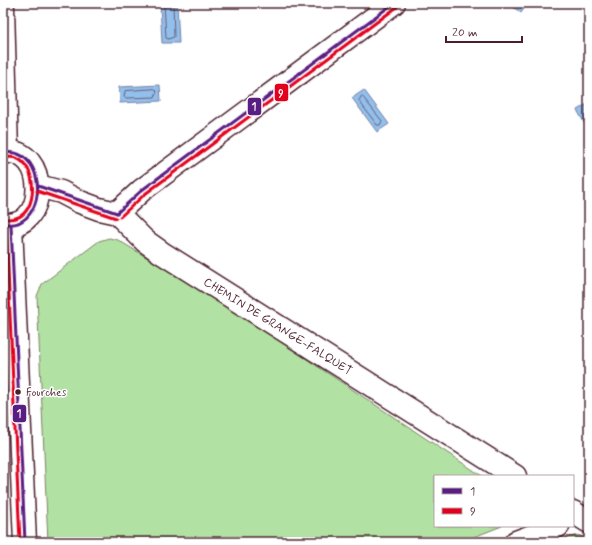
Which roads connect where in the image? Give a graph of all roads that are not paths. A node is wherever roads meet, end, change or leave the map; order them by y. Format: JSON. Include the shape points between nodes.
{"nodes":[{"id":1,"x":394,"y":3,"type":"edge"},
{"id":2,"x":3,"y":8,"type":"edge"},
{"id":3,"x":5,"y":152,"type":"edge"},
{"id":4,"x":38,"y":186,"type":"junction"},
{"id":5,"x":117,"y":213,"type":"junction"},
{"id":6,"x":7,"y":224,"type":"edge"},
{"id":7,"x":513,"y":475,"type":"edge"},
{"id":8,"x":555,"y":527,"type":"edge"},
{"id":9,"x":25,"y":542,"type":"edge"},
{"id":10,"x":516,"y":542,"type":"edge"}],
"edges":[{"from":1,"to":5,"type":"street","via":[[142,190]]},
{"from":2,"to":3,"type":"street"},
{"from":3,"to":4,"type":"street","via":[[18,154],[28,160],[34,168]]},
{"from":4,"to":5,"type":"street","via":[[61,192],[99,209]]},
{"from":4,"to":6,"type":"street","via":[[32,213],[19,223]]},
{"from":5,"to":7,"type":"street","name":"CHEMIN DE GRANGE-FALQUET","via":[[145,241],[162,253]]},
{"from":6,"to":9,"type":"street"},
{"from":8,"to":10,"type":"street"}]}
